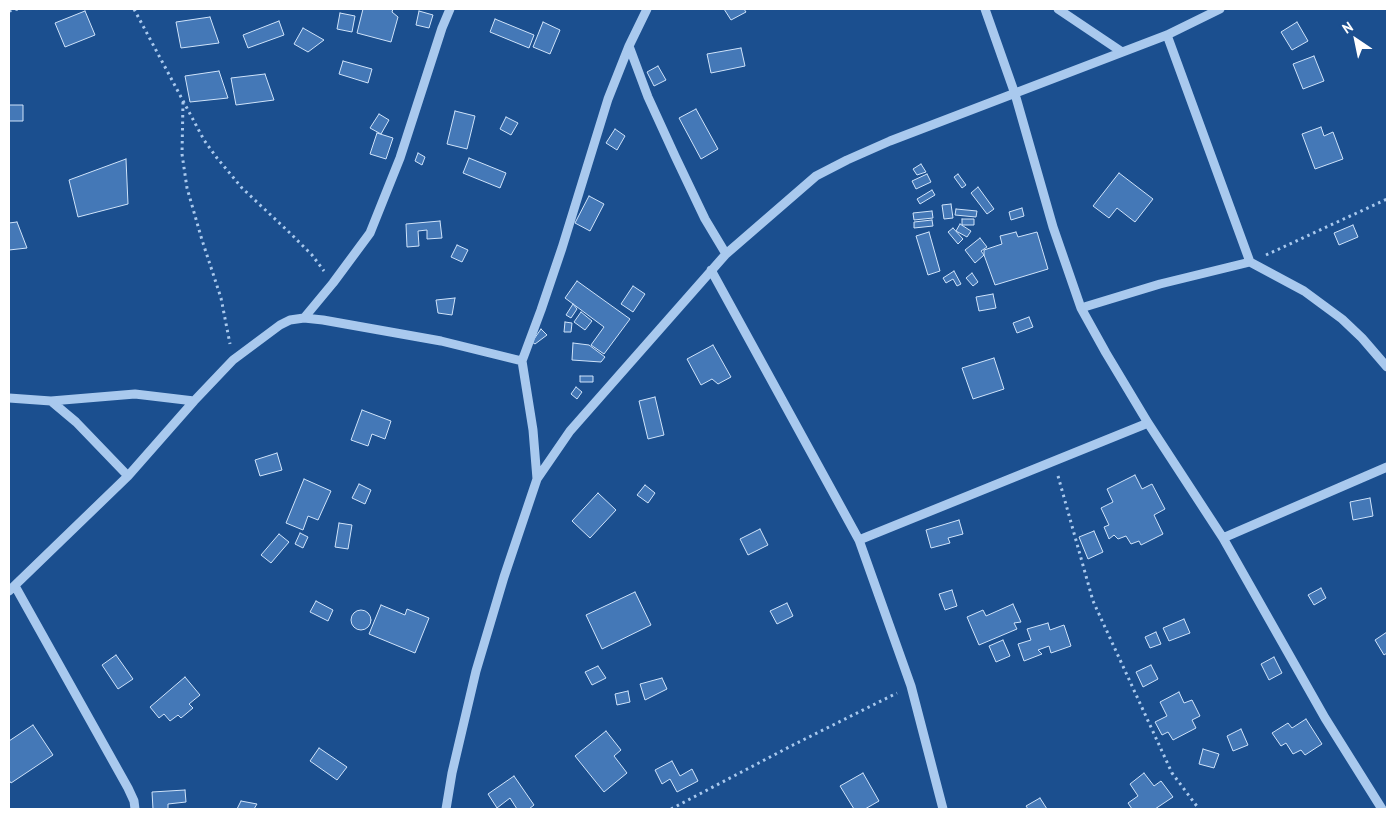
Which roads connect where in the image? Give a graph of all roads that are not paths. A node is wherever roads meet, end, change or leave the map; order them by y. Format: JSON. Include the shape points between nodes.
{"nodes":[{"id":1,"x":450,"y":9,"type":"edge"},
{"id":2,"x":646,"y":9,"type":"edge"},
{"id":3,"x":984,"y":9,"type":"edge"},
{"id":4,"x":1058,"y":9,"type":"edge"},
{"id":5,"x":1220,"y":9,"type":"edge"},
{"id":6,"x":1167,"y":35,"type":"junction"},
{"id":7,"x":630,"y":46,"type":"junction"},
{"id":8,"x":1122,"y":52,"type":"junction"},
{"id":9,"x":1015,"y":94,"type":"junction"},
{"id":10,"x":726,"y":254,"type":"junction"},
{"id":11,"x":1250,"y":262,"type":"junction"},
{"id":12,"x":711,"y":270,"type":"junction"},
{"id":13,"x":1081,"y":308,"type":"junction"},
{"id":14,"x":304,"y":318,"type":"junction"},
{"id":15,"x":522,"y":362,"type":"junction"},
{"id":16,"x":1387,"y":367,"type":"edge"},
{"id":17,"x":9,"y":398,"type":"edge"},
{"id":18,"x":51,"y":401,"type":"junction"},
{"id":19,"x":194,"y":401,"type":"junction"},
{"id":20,"x":1148,"y":423,"type":"junction"},
{"id":21,"x":1387,"y":467,"type":"edge"},
{"id":22,"x":128,"y":476,"type":"junction"},
{"id":23,"x":537,"y":479,"type":"junction"},
{"id":24,"x":1223,"y":538,"type":"junction"},
{"id":25,"x":859,"y":540,"type":"junction"},
{"id":26,"x":12,"y":588,"type":"edge"},
{"id":27,"x":135,"y":809,"type":"edge"},
{"id":28,"x":446,"y":809,"type":"edge"},
{"id":29,"x":943,"y":809,"type":"edge"},
{"id":30,"x":1382,"y":809,"type":"edge"}],
"edges":[{"from":1,"to":14,"type":"street","via":[[400,158],[370,233]]},
{"from":2,"to":7,"type":"street"},
{"from":3,"to":9,"type":"street"},
{"from":4,"to":8,"type":"street"},
{"from":5,"to":6,"type":"street"},
{"from":6,"to":8,"type":"street"},
{"from":6,"to":11,"type":"street"},
{"from":7,"to":10,"type":"street","via":[[648,97],[675,156]]},
{"from":7,"to":15,"type":"street","via":[[608,99],[562,248]]},
{"from":8,"to":9,"type":"street"},
{"from":9,"to":10,"type":"street","via":[[890,141],[816,176]]},
{"from":9,"to":13,"type":"street","via":[[1053,228]]},
{"from":10,"to":12,"type":"street"},
{"from":11,"to":13,"type":"street"},
{"from":11,"to":16,"type":"street","via":[[1304,291],[1342,319]]},
{"from":12,"to":23,"type":"street","via":[[570,430]]},
{"from":12,"to":25,"type":"street"},
{"from":13,"to":20,"type":"street"},
{"from":14,"to":15,"type":"street","via":[[441,341]]},
{"from":14,"to":19,"type":"street","via":[[280,325],[233,360]]},
{"from":15,"to":23,"type":"street"},
{"from":17,"to":18,"type":"street"},
{"from":18,"to":19,"type":"street","via":[[135,394]]},
{"from":18,"to":22,"type":"street"},
{"from":19,"to":22,"type":"street"},
{"from":20,"to":24,"type":"street"},
{"from":20,"to":25,"type":"street"},
{"from":21,"to":24,"type":"street"},
{"from":22,"to":26,"type":"street"},
{"from":23,"to":28,"type":"street","via":[[476,671]]},
{"from":24,"to":30,"type":"street","via":[[1325,718]]},
{"from":25,"to":29,"type":"street","via":[[911,686]]},
{"from":26,"to":27,"type":"street","via":[[124,780]]}]}
